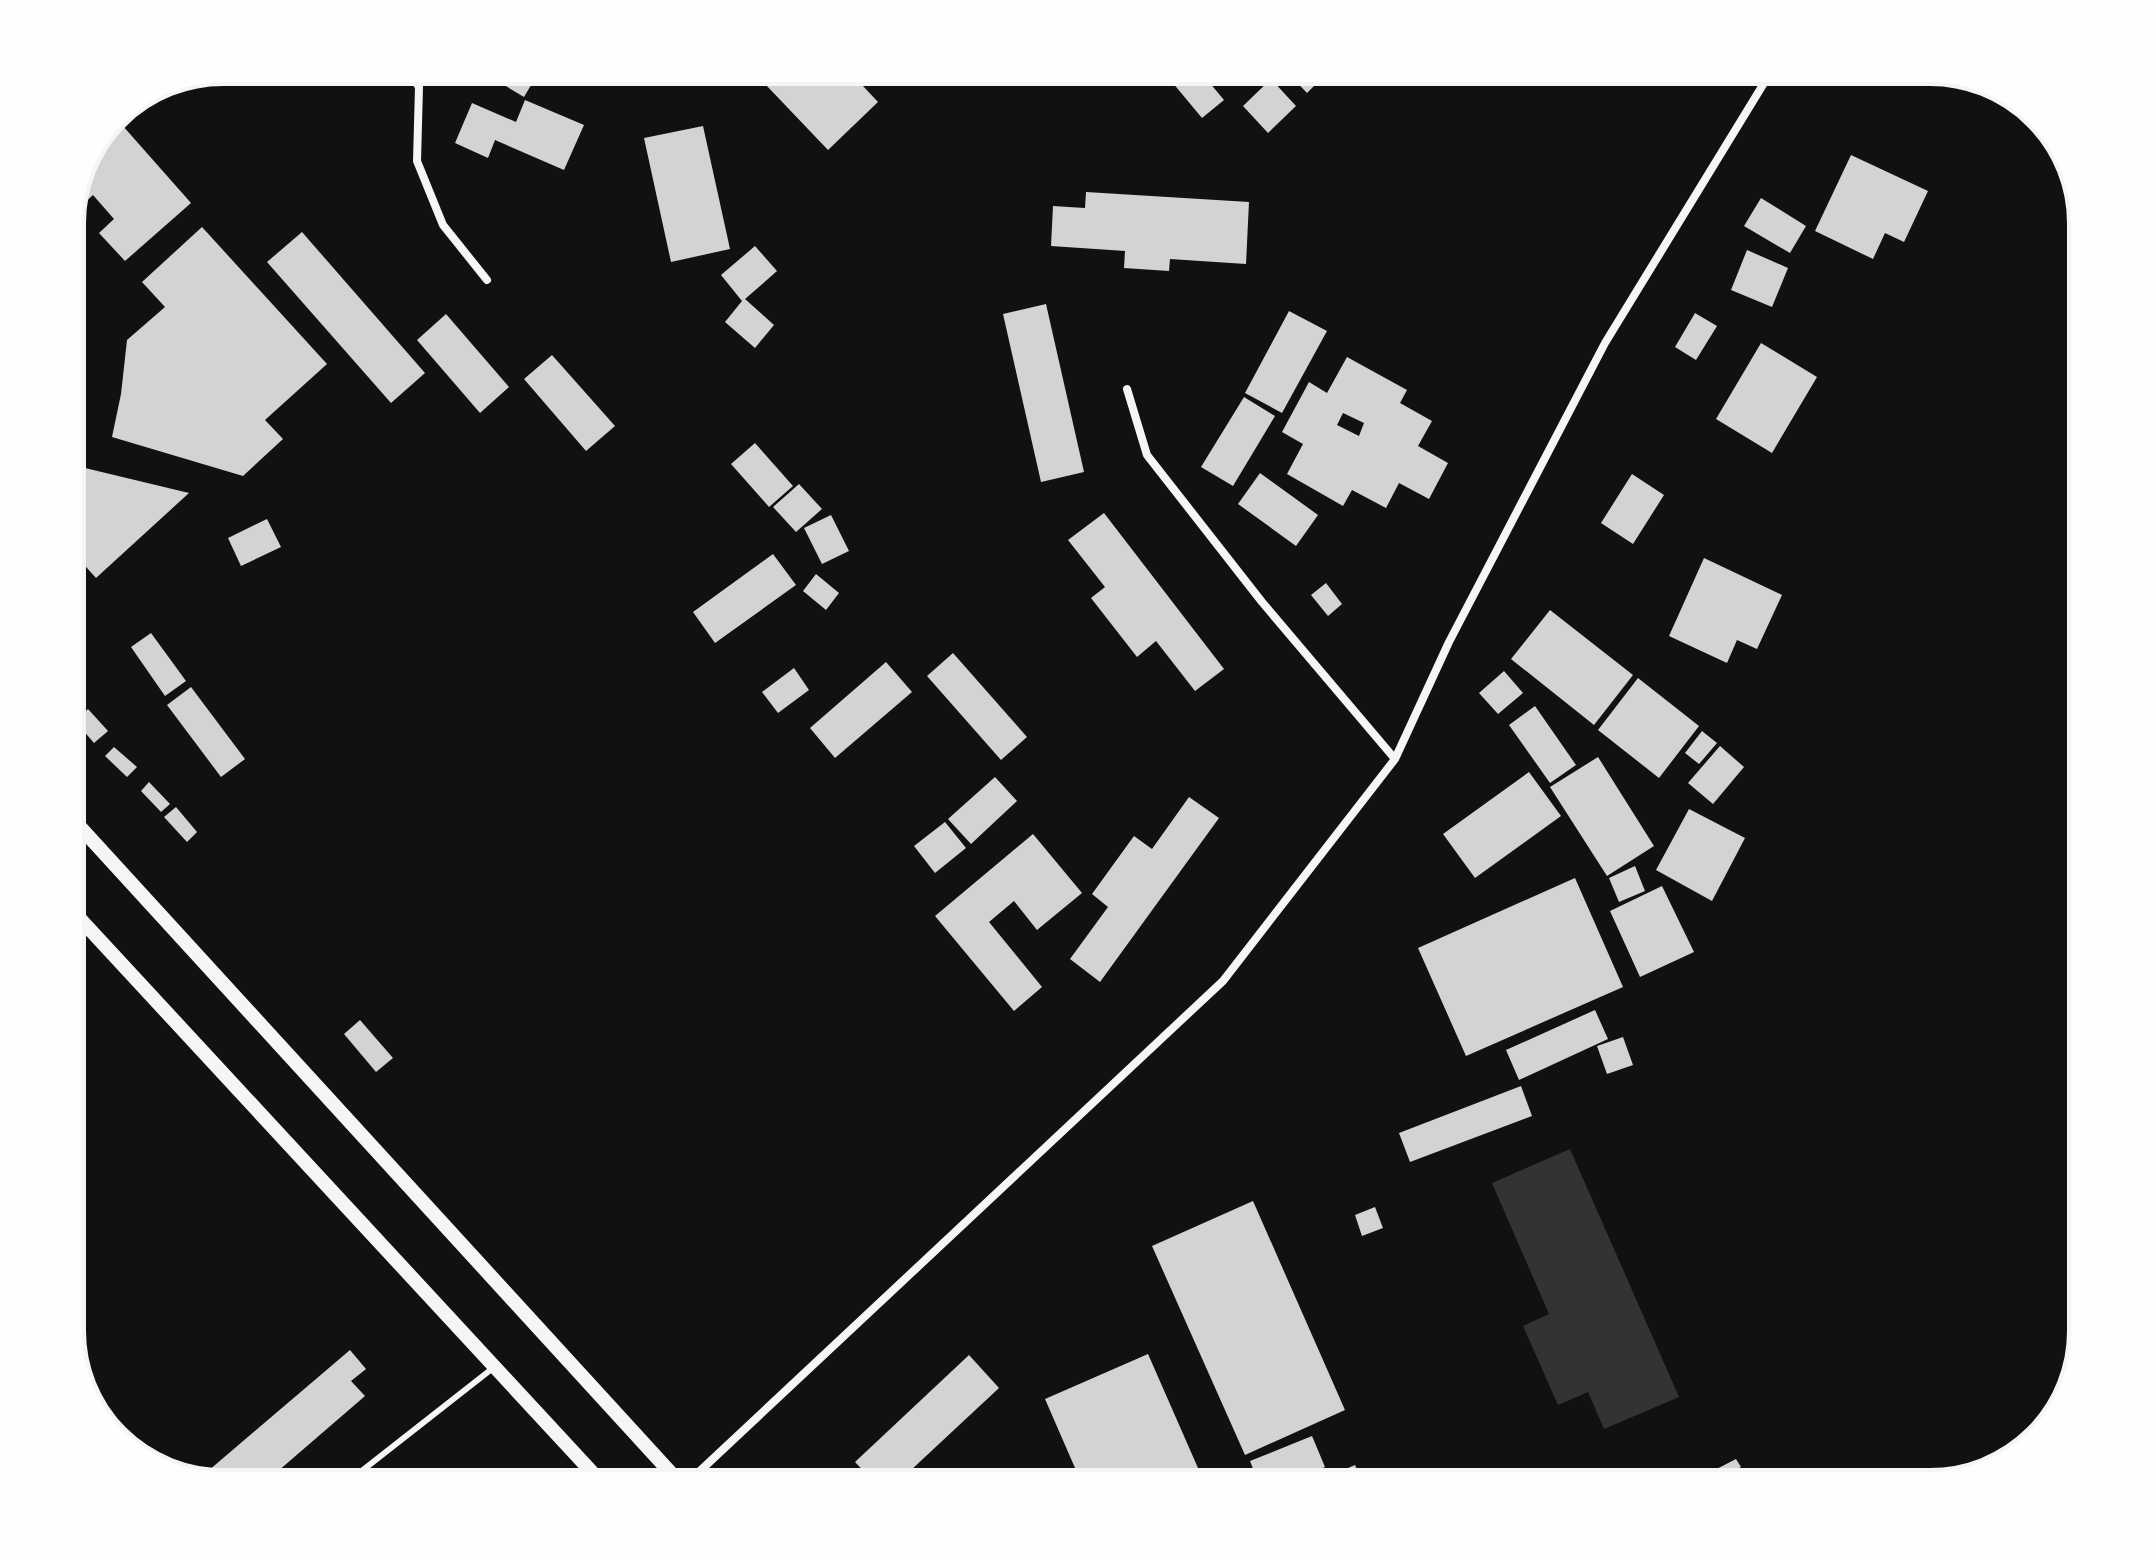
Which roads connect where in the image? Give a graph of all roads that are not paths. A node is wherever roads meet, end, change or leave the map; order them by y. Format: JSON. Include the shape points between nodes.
{"nodes":[{"id":1,"x":417,"y":84,"type":"edge"},
{"id":2,"x":1763,"y":84,"type":"edge"},
{"id":3,"x":487,"y":280,"type":"dead end"},
{"id":4,"x":1127,"y":389,"type":"dead end"},
{"id":5,"x":1395,"y":759,"type":"junction"},
{"id":6,"x":84,"y":831,"type":"edge"},
{"id":7,"x":84,"y":923,"type":"edge"},
{"id":8,"x":493,"y":1368,"type":"junction"},
{"id":9,"x":363,"y":1470,"type":"edge"},
{"id":10,"x":590,"y":1470,"type":"edge"},
{"id":11,"x":671,"y":1470,"type":"edge"},
{"id":12,"x":699,"y":1470,"type":"edge"}],
"edges":[{"from":1,"to":3,"type":"street","via":[[417,161],[443,225]]},
{"from":2,"to":5,"type":"street","via":[[1605,343],[1449,642]]},
{"from":4,"to":5,"type":"street","via":[[1147,455]]},
{"from":5,"to":12,"type":"street","via":[[1223,981]]},
{"from":6,"to":11,"type":"street"},
{"from":7,"to":8,"type":"street"},
{"from":8,"to":9,"type":"lane"},
{"from":8,"to":10,"type":"street"}]}
